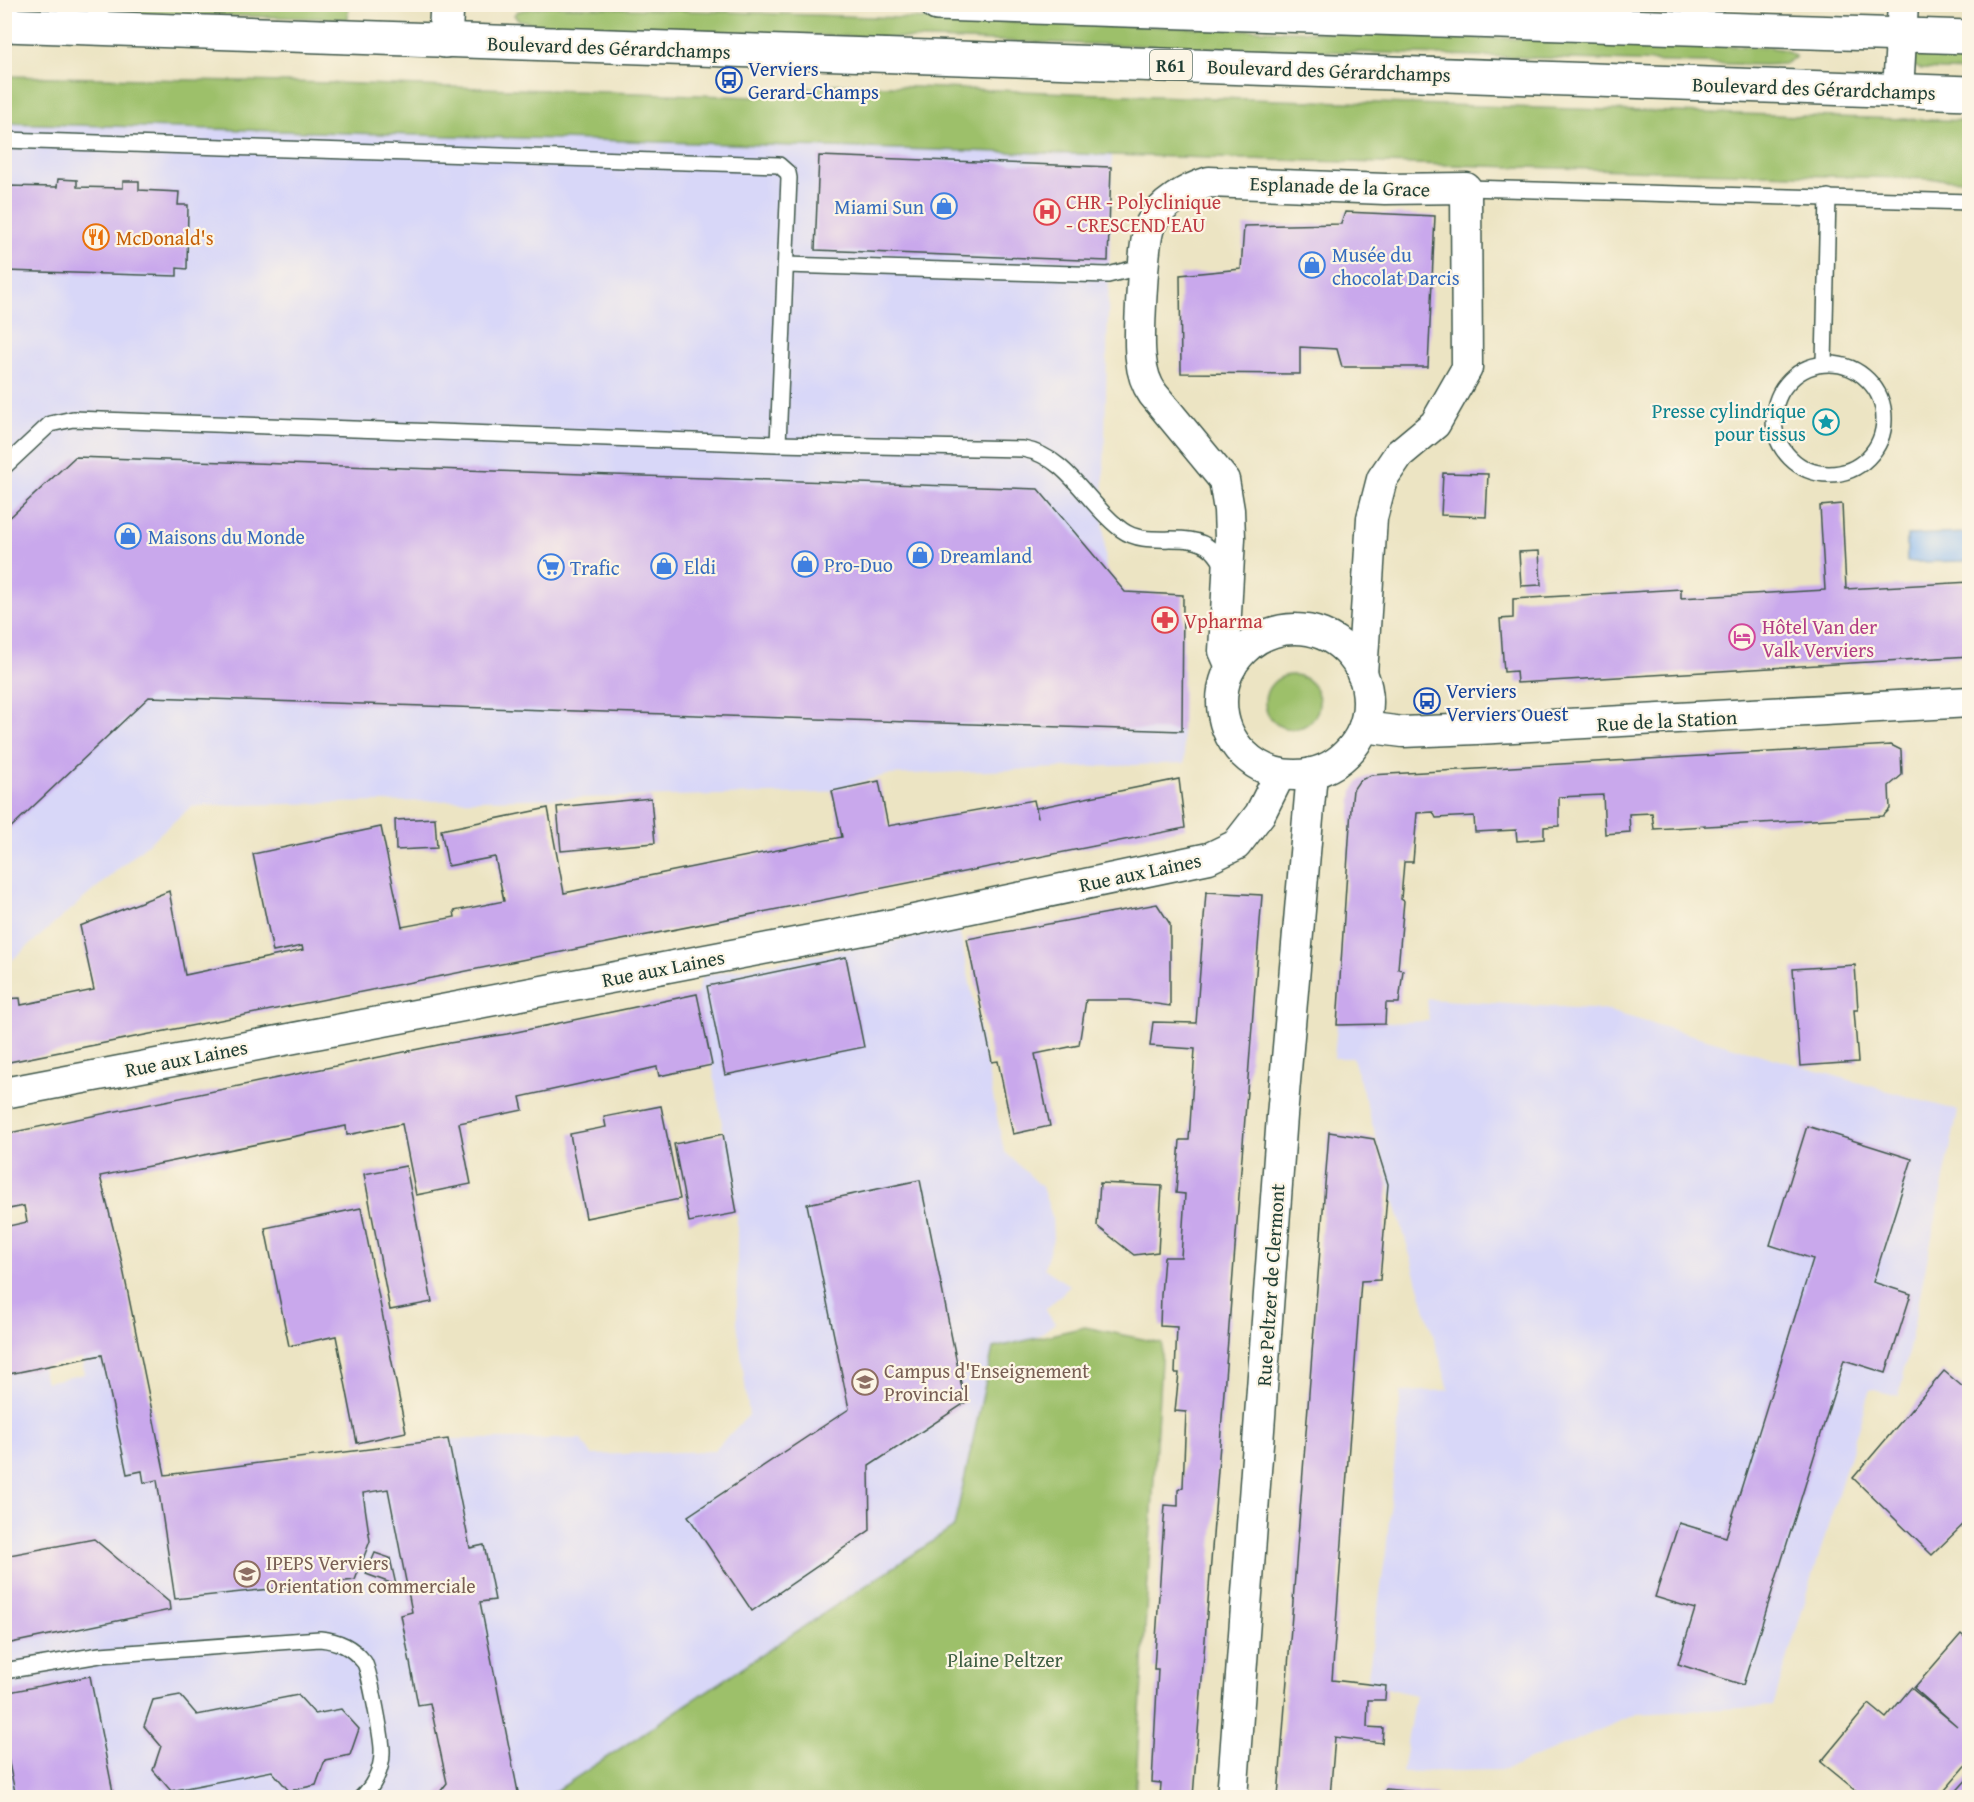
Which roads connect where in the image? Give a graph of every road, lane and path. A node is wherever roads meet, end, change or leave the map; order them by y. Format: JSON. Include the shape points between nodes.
{"nodes":[{"id":1,"x":447,"y":4,"type":"edge"},
{"id":2,"x":937,"y":4,"type":"edge"},
{"id":3,"x":953,"y":5,"type":"edge"},
{"id":4,"x":1902,"y":19,"type":"edge"},
{"id":5,"x":4,"y":25,"type":"edge"},
{"id":6,"x":1970,"y":37,"type":"edge"},
{"id":7,"x":445,"y":41,"type":"junction"},
{"id":8,"x":1898,"y":91,"type":"junction"},
{"id":9,"x":1970,"y":93,"type":"edge"},
{"id":10,"x":4,"y":140,"type":"edge"},
{"id":11,"x":1466,"y":188,"type":"junction"},
{"id":12,"x":1828,"y":197,"type":"junction"},
{"id":13,"x":1970,"y":202,"type":"edge"},
{"id":14,"x":786,"y":266,"type":"junction"},
{"id":15,"x":1144,"y":266,"type":"junction"},
{"id":16,"x":1824,"y":363,"type":"junction"},
{"id":17,"x":778,"y":444,"type":"junction"},
{"id":18,"x":4,"y":467,"type":"edge"},
{"id":19,"x":1228,"y":571,"type":"junction"},
{"id":20,"x":1231,"y":667,"type":"junction"},
{"id":21,"x":1362,"y":674,"type":"junction"},
{"id":22,"x":1970,"y":702,"type":"edge"},
{"id":23,"x":1364,"y":727,"type":"junction"},
{"id":24,"x":1312,"y":773,"type":"junction"},
{"id":25,"x":1280,"y":774,"type":"junction"},
{"id":26,"x":4,"y":1094,"type":"edge"},
{"id":27,"x":4,"y":1671,"type":"edge"},
{"id":28,"x":361,"y":1797,"type":"edge"},
{"id":29,"x":1232,"y":1797,"type":"edge"}],
"edges":[{"from":1,"to":7,"type":"main road"},
{"from":2,"to":3,"type":"main road"},
{"from":3,"to":4,"type":"main road"},
{"from":4,"to":6,"type":"main road"},
{"from":4,"to":8,"type":"street"},
{"from":5,"to":7,"type":"main road","name":"Boulevard des Gérardchamps","number":"R61"},
{"from":7,"to":8,"type":"main road","name":"Boulevard des Gérardchamps","number":"R61"},
{"from":8,"to":9,"type":"main road","name":"Boulevard des Gérardchamps","number":"R61"},
{"from":10,"to":14,"type":"lane","via":[[779,165],[789,178]]},
{"from":11,"to":12,"type":"lane"},
{"from":11,"to":15,"type":"street","name":"Esplanade de la Grace","via":[[1209,182],[1189,189],[1160,211],[1150,225]]},
{"from":11,"to":21,"type":"street","via":[[1467,368],[1435,424],[1398,454],[1382,479],[1372,518]]},
{"from":12,"to":13,"type":"lane"},
{"from":12,"to":16,"type":"lane"},
{"from":14,"to":15,"type":"lane","via":[[1108,275]]},
{"from":14,"to":17,"type":"lane"},
{"from":15,"to":19,"type":"street","name":"Esplanade de la Grace","via":[[1140,358],[1146,383],[1224,480],[1229,510]]},
{"from":16,"to":16,"type":"lane","via":[[1799,372],[1789,381],[1779,395],[1775,411],[1780,444],[1790,458],[1805,469],[1824,474],[1861,465],[1874,452],[1885,417],[1873,384],[1842,364]]},
{"from":17,"to":18,"type":"lane","via":[[73,419],[50,424]]},
{"from":17,"to":19,"type":"lane","via":[[1023,449],[1053,459],[1122,530],[1151,539],[1195,540],[1211,549]]},
{"from":19,"to":20,"type":"street","name":"Esplanade de la Grace","via":[[1224,651]]},
{"from":20,"to":21,"type":"street","via":[[1260,638],[1299,629],[1337,643],[1352,656]]},
{"from":20,"to":25,"type":"street","via":[[1223,687],[1222,710],[1228,732],[1251,761]]},
{"from":21,"to":23,"type":"street","via":[[1368,709]]},
{"from":22,"to":23,"type":"street","name":"Rue de la Station","via":[[1403,732]]},
{"from":23,"to":24,"type":"street","via":[[1344,756],[1330,767]]},
{"from":24,"to":25,"type":"street"},
{"from":24,"to":29,"type":"street","name":"Rue Peltzer de Clermont","via":[[1282,1116]]},
{"from":25,"to":26,"type":"street","name":"Rue aux Laines","via":[[1260,814],[1236,845],[1209,858],[896,924]]},
{"from":27,"to":28,"type":"lane","via":[[100,1654],[337,1641],[366,1664],[382,1753],[378,1775]]}]}
